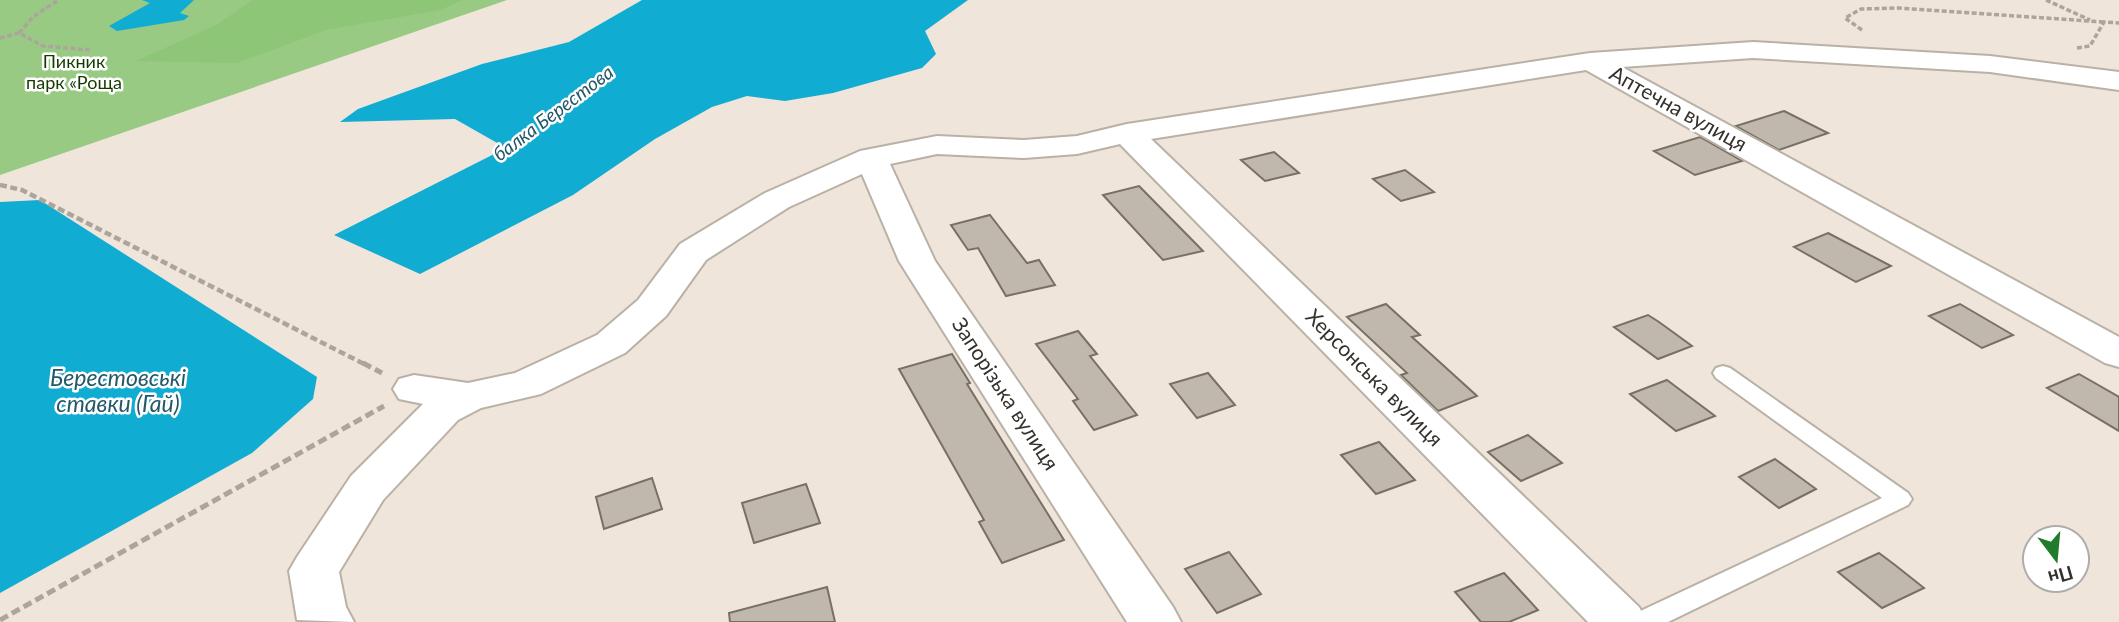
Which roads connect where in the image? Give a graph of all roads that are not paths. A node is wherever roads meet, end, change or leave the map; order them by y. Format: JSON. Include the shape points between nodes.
{"nodes":[{"id":1,"x":1590,"y":61,"type":"junction"},
{"id":2,"x":2119,"y":81,"type":"edge"},
{"id":3,"x":1127,"y":133,"type":"junction"},
{"id":4,"x":871,"y":158,"type":"junction"},
{"id":5,"x":2119,"y":354,"type":"edge"},
{"id":6,"x":1723,"y":373,"type":"dead end"},
{"id":7,"x":414,"y":389,"type":"road end"},
{"id":8,"x":468,"y":397,"type":"junction"},
{"id":9,"x":328,"y":622,"type":"edge"},
{"id":10,"x":1155,"y":622,"type":"edge"},
{"id":11,"x":1621,"y":622,"type":"edge"},
{"id":12,"x":1643,"y":622,"type":"edge"}],
"edges":[{"from":1,"to":2,"type":"street","name":"Аптечна вулиця","via":[[1753,50],[1990,64]]},
{"from":1,"to":3,"type":"street"},
{"from":1,"to":5,"type":"street","name":"Аптечна вулиця"},
{"from":3,"to":4,"type":"street","via":[[1077,145],[1024,149],[937,145]]},
{"from":3,"to":11,"type":"street","name":"Херсонська вулиця"},
{"from":4,"to":8,"type":"street","via":[[778,200],[693,252],[652,308],[611,344],[526,384]]},
{"from":4,"to":10,"type":"street","name":"Запорізька вулиця","via":[[916,261]]},
{"from":6,"to":12,"type":"lane","via":[[1900,499]]},
{"from":7,"to":8,"type":"street"},
{"from":8,"to":9,"type":"street","via":[[443,410],[367,488],[314,572],[323,620]]}]}
